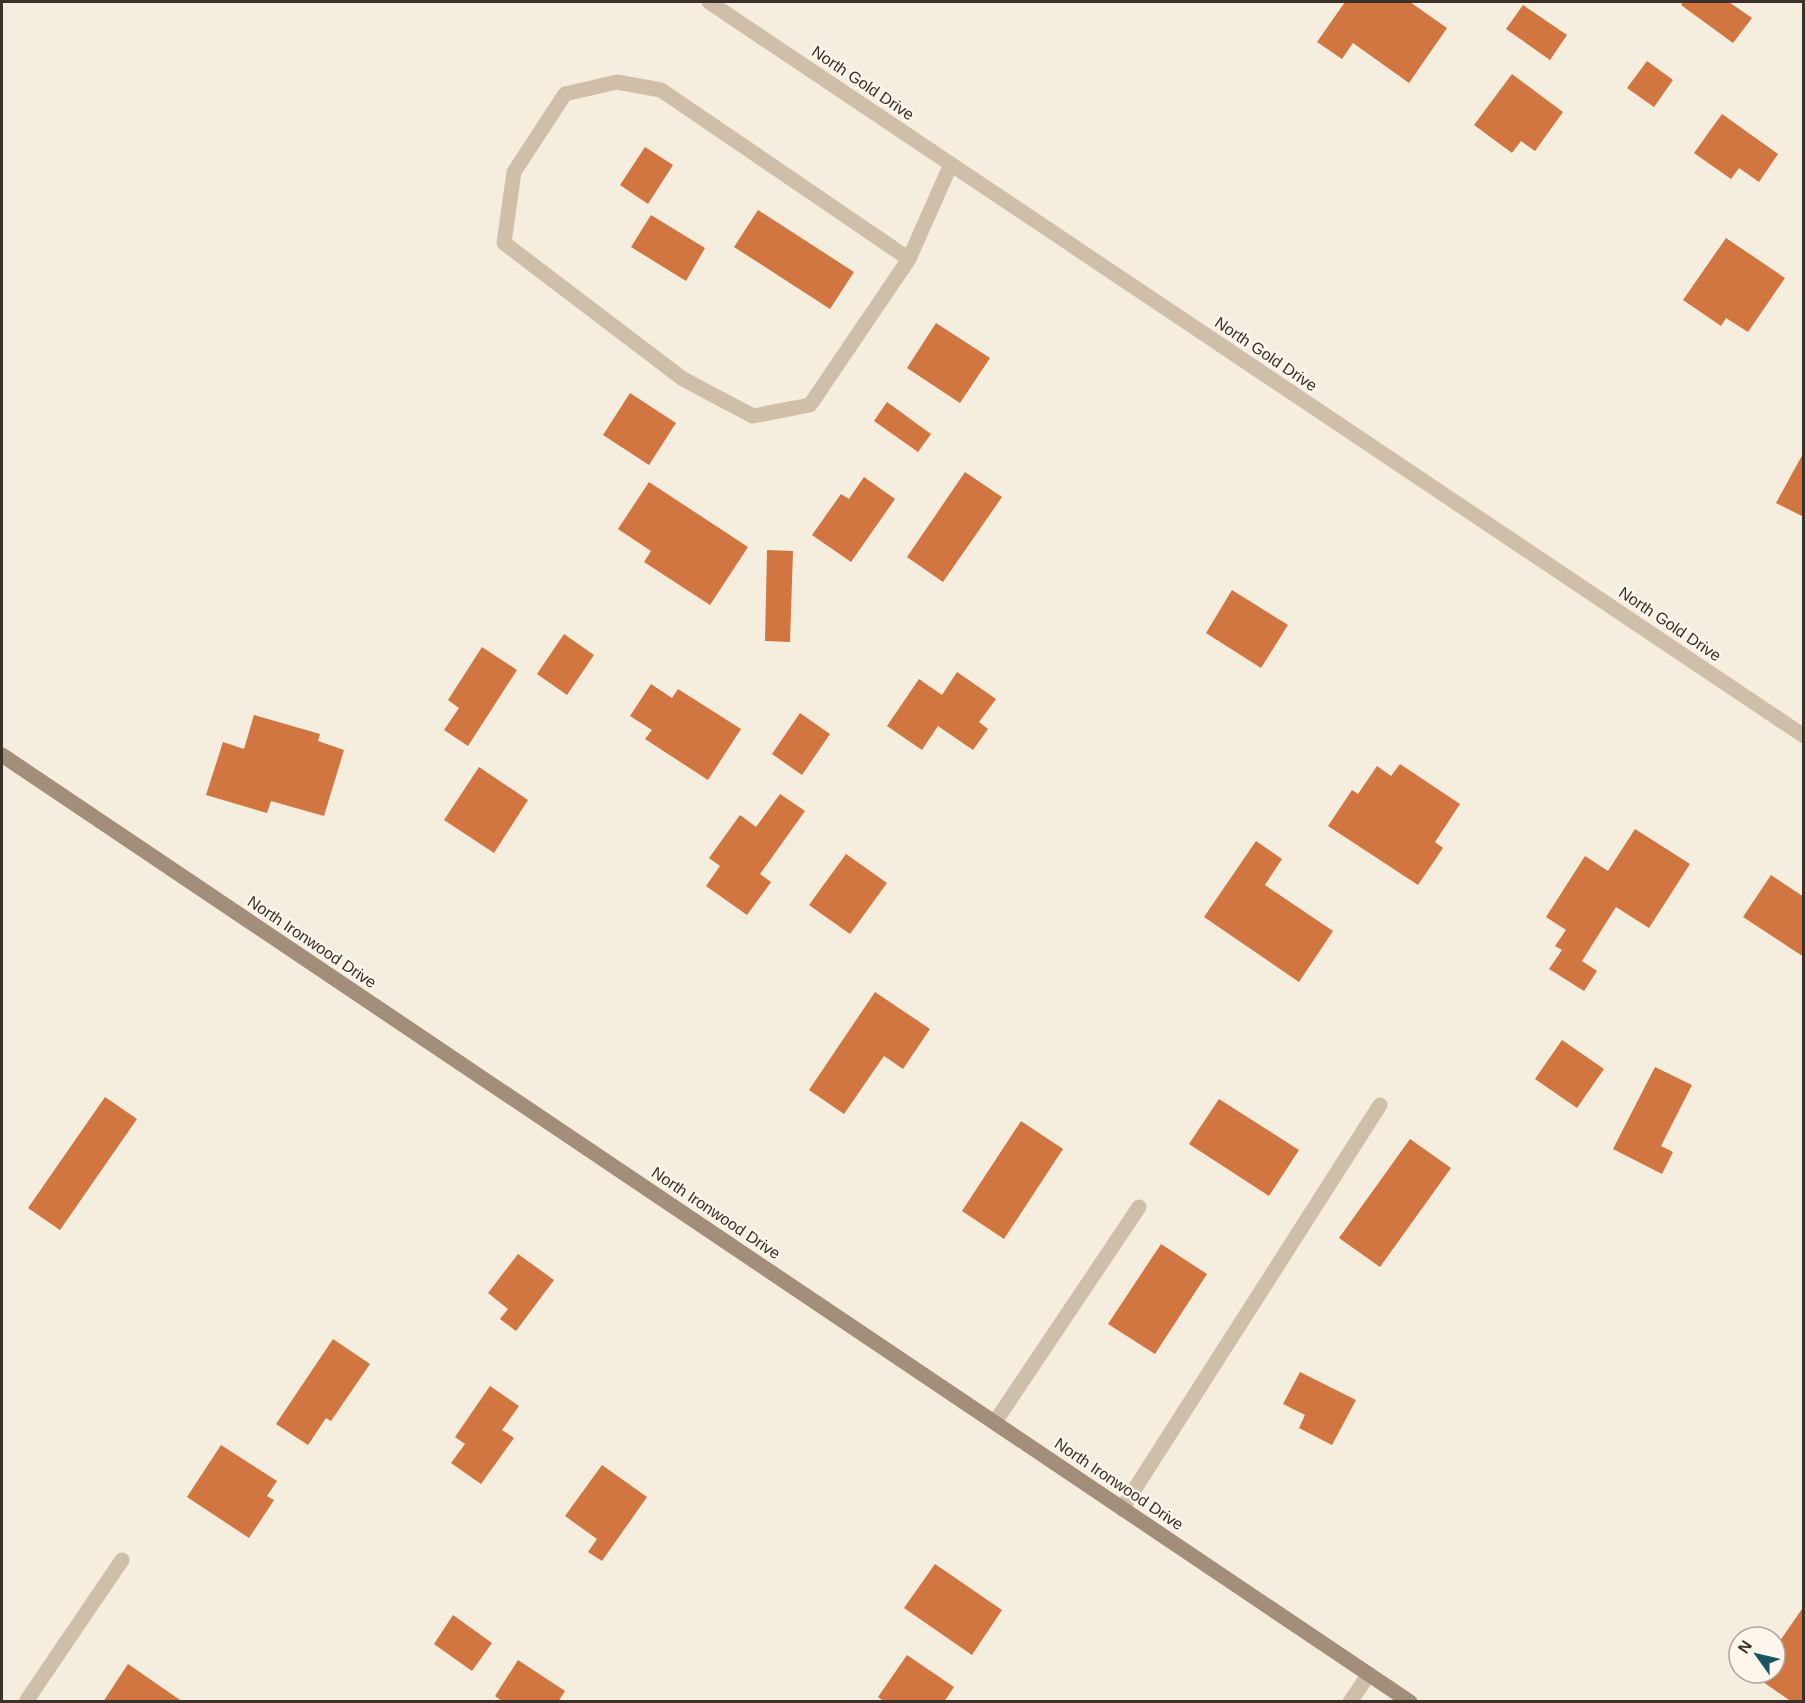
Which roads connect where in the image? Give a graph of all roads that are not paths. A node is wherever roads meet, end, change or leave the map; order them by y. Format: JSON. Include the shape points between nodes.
{"nodes":[{"id":1,"x":709,"y":2,"type":"edge"},
{"id":2,"x":951,"y":164,"type":"junction"},
{"id":3,"x":909,"y":259,"type":"junction"},
{"id":4,"x":1803,"y":736,"type":"edge"},
{"id":5,"x":2,"y":755,"type":"edge"},
{"id":6,"x":1380,"y":1105,"type":"dead end"},
{"id":7,"x":1139,"y":1207,"type":"dead end"},
{"id":8,"x":995,"y":1422,"type":"junction"},
{"id":9,"x":1122,"y":1509,"type":"junction"},
{"id":10,"x":122,"y":1560,"type":"dead end"},
{"id":11,"x":1369,"y":1674,"type":"junction"},
{"id":12,"x":28,"y":1701,"type":"edge"},
{"id":13,"x":1350,"y":1701,"type":"edge"},
{"id":14,"x":1410,"y":1701,"type":"edge"}],
"edges":[{"from":1,"to":2,"type":"street","name":"North Gold Drive"},
{"from":2,"to":3,"type":"street"},
{"from":2,"to":4,"type":"street","name":"North Gold Drive"},
{"from":3,"to":3,"type":"street","via":[[810,405],[753,416],[683,379],[504,243],[514,172],[565,94],[617,82],[661,90]]},
{"from":5,"to":8,"type":"main road","name":"North Ironwood Drive"},
{"from":6,"to":9,"type":"street"},
{"from":7,"to":8,"type":"street"},
{"from":8,"to":9,"type":"main road","name":"North Ironwood Drive"},
{"from":9,"to":11,"type":"main road","name":"North Ironwood Drive"},
{"from":10,"to":12,"type":"street"},
{"from":11,"to":13,"type":"street"},
{"from":11,"to":14,"type":"main road","name":"North Ironwood Drive"}]}
